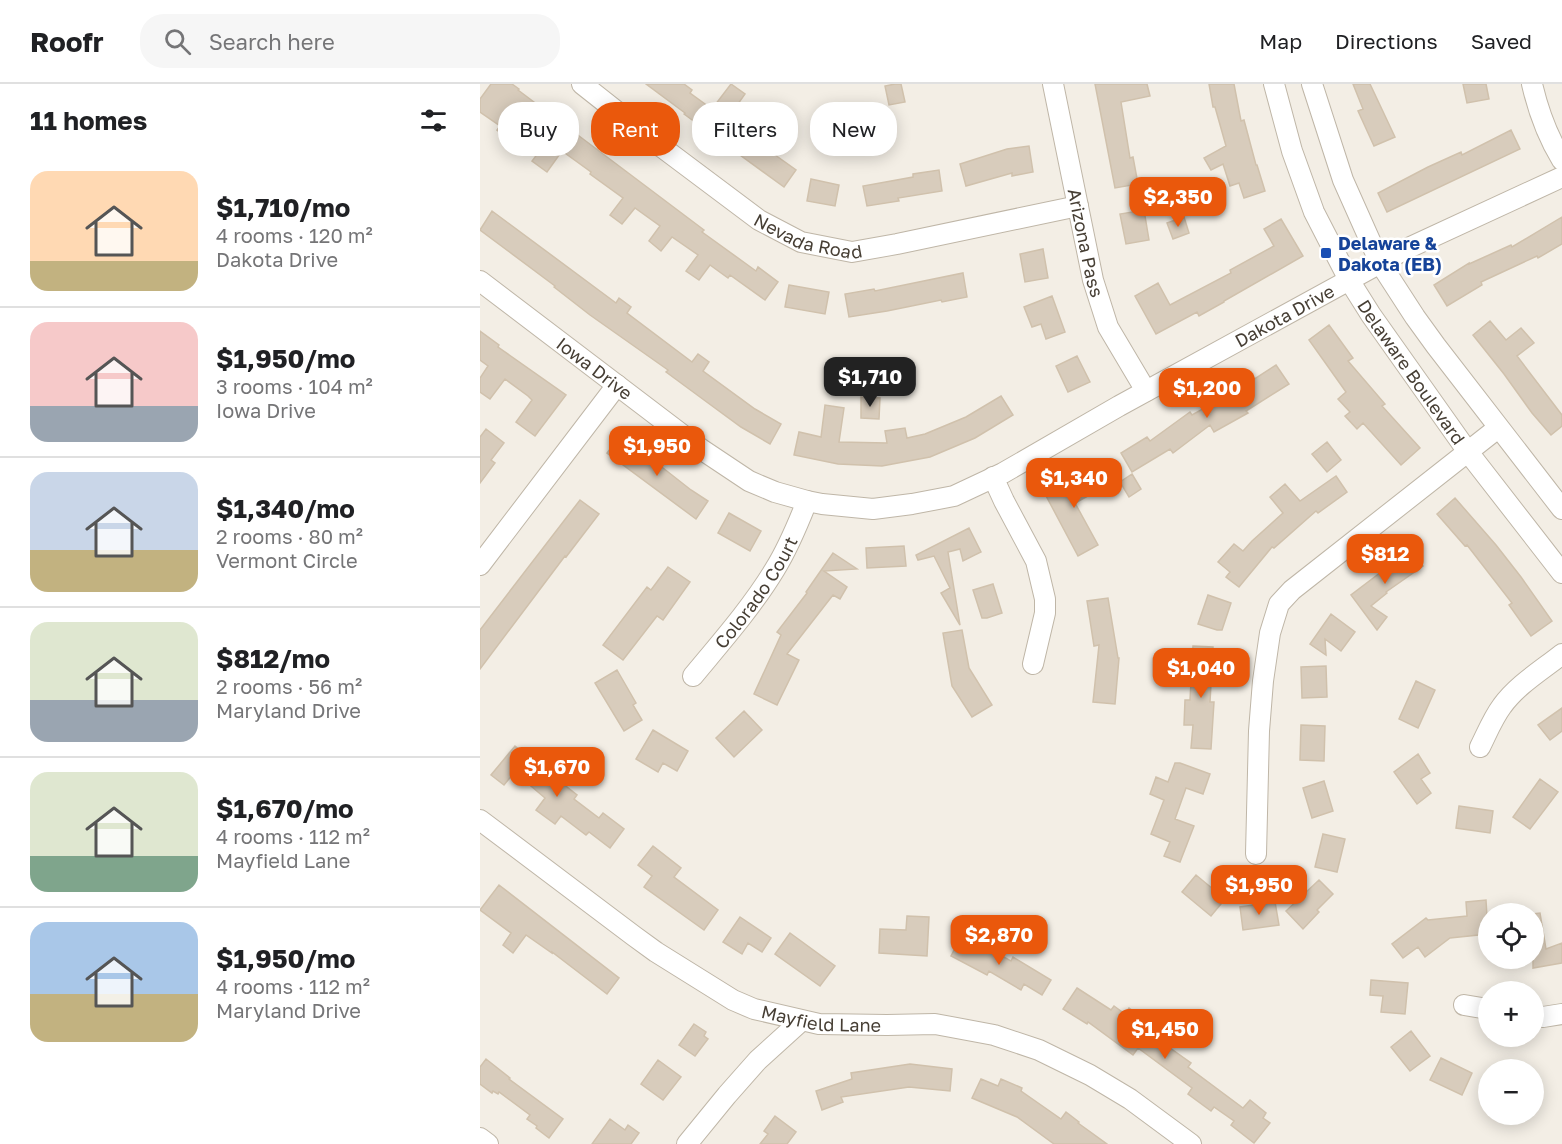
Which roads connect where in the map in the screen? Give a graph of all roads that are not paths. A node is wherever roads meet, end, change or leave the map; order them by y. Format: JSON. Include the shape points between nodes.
{"nodes":[{"id":1,"x":582,"y":84,"type":"edge"},
{"id":2,"x":1053,"y":84,"type":"edge"},
{"id":3,"x":1274,"y":84,"type":"edge"},
{"id":4,"x":1312,"y":84,"type":"edge"},
{"id":5,"x":1533,"y":84,"type":"edge"},
{"id":6,"x":1562,"y":160,"type":"edge"},
{"id":7,"x":1562,"y":177,"type":"edge"},
{"id":8,"x":1078,"y":206,"type":"junction"},
{"id":9,"x":1380,"y":263,"type":"junction"},
{"id":10,"x":1349,"y":280,"type":"junction"},
{"id":11,"x":480,"y":281,"type":"edge"},
{"id":12,"x":617,"y":386,"type":"junction"},
{"id":13,"x":1146,"y":391,"type":"junction"},
{"id":14,"x":1498,"y":428,"type":"junction"},
{"id":15,"x":1468,"y":453,"type":"junction"},
{"id":16,"x":993,"y":477,"type":"junction"},
{"id":17,"x":807,"y":501,"type":"junction"},
{"id":18,"x":1562,"y":509,"type":"edge"},
{"id":19,"x":480,"y":565,"type":"edge"},
{"id":20,"x":1562,"y":573,"type":"edge"},
{"id":21,"x":1562,"y":654,"type":"edge"},
{"id":22,"x":1034,"y":664,"type":"dead end"},
{"id":23,"x":693,"y":676,"type":"dead end"},
{"id":24,"x":1480,"y":747,"type":"dead end"},
{"id":25,"x":480,"y":820,"type":"edge"},
{"id":26,"x":1256,"y":854,"type":"dead end"},
{"id":27,"x":1464,"y":1005,"type":"dead end"},
{"id":28,"x":1478,"y":1007,"type":"edge"},
{"id":29,"x":1562,"y":1014,"type":"edge"},
{"id":30,"x":1544,"y":1017,"type":"edge"},
{"id":31,"x":801,"y":1021,"type":"junction"},
{"id":32,"x":480,"y":1138,"type":"edge"},
{"id":33,"x":488,"y":1144,"type":"edge"},
{"id":34,"x":687,"y":1144,"type":"edge"},
{"id":35,"x":1191,"y":1144,"type":"edge"}],
"edges":[{"from":1,"to":8,"type":"street","name":"Nevada Road","via":[[759,220],[801,242],[852,252]]},
{"from":2,"to":8,"type":"street","name":"Arizona Pass"},
{"from":3,"to":10,"type":"street","name":"Delaware Boulevard","via":[[1314,212]]},
{"from":4,"to":9,"type":"street","name":"Delaware Boulevard","via":[[1344,180]]},
{"from":5,"to":6,"type":"street","via":[[1536,104]]},
{"from":7,"to":9,"type":"street","name":"Dakota Drive"},
{"from":8,"to":13,"type":"street","name":"Arizona Pass","via":[[1108,327]]},
{"from":9,"to":10,"type":"street","name":"Dakota Drive"},
{"from":9,"to":14,"type":"street","name":"Delaware Boulevard"},
{"from":10,"to":13,"type":"street","name":"Dakota Drive"},
{"from":10,"to":15,"type":"street","name":"Delaware Boulevard"},
{"from":11,"to":12,"type":"street","name":"Iowa Drive"},
{"from":12,"to":17,"type":"street","name":"Iowa Drive","via":[[749,481]]},
{"from":12,"to":19,"type":"street"},
{"from":13,"to":16,"type":"street","name":"Dakota Drive"},
{"from":14,"to":15,"type":"street"},
{"from":14,"to":18,"type":"street","name":"Delaware Boulevard"},
{"from":15,"to":20,"type":"street","name":"Delaware Boulevard"},
{"from":15,"to":26,"type":"street","via":[[1279,604],[1263,681]]},
{"from":16,"to":17,"type":"street","name":"Dakota Drive","via":[[954,496],[912,504],[873,509]]},
{"from":16,"to":22,"type":"street","via":[[1036,561],[1046,599]]},
{"from":17,"to":23,"type":"street","name":"Colorado Court","via":[[776,568]]},
{"from":21,"to":24,"type":"street","via":[[1504,703]]},
{"from":25,"to":31,"type":"street","name":"Mayfield Lane","via":[[642,941],[733,1000]]},
{"from":27,"to":28,"type":"street"},
{"from":29,"to":30,"type":"street"},
{"from":31,"to":34,"type":"street","via":[[758,1060]]},
{"from":31,"to":35,"type":"street","name":"Mayfield Lane","via":[[935,1024],[994,1035],[1039,1050],[1090,1075],[1138,1104]]},
{"from":32,"to":33,"type":"street"}]}
